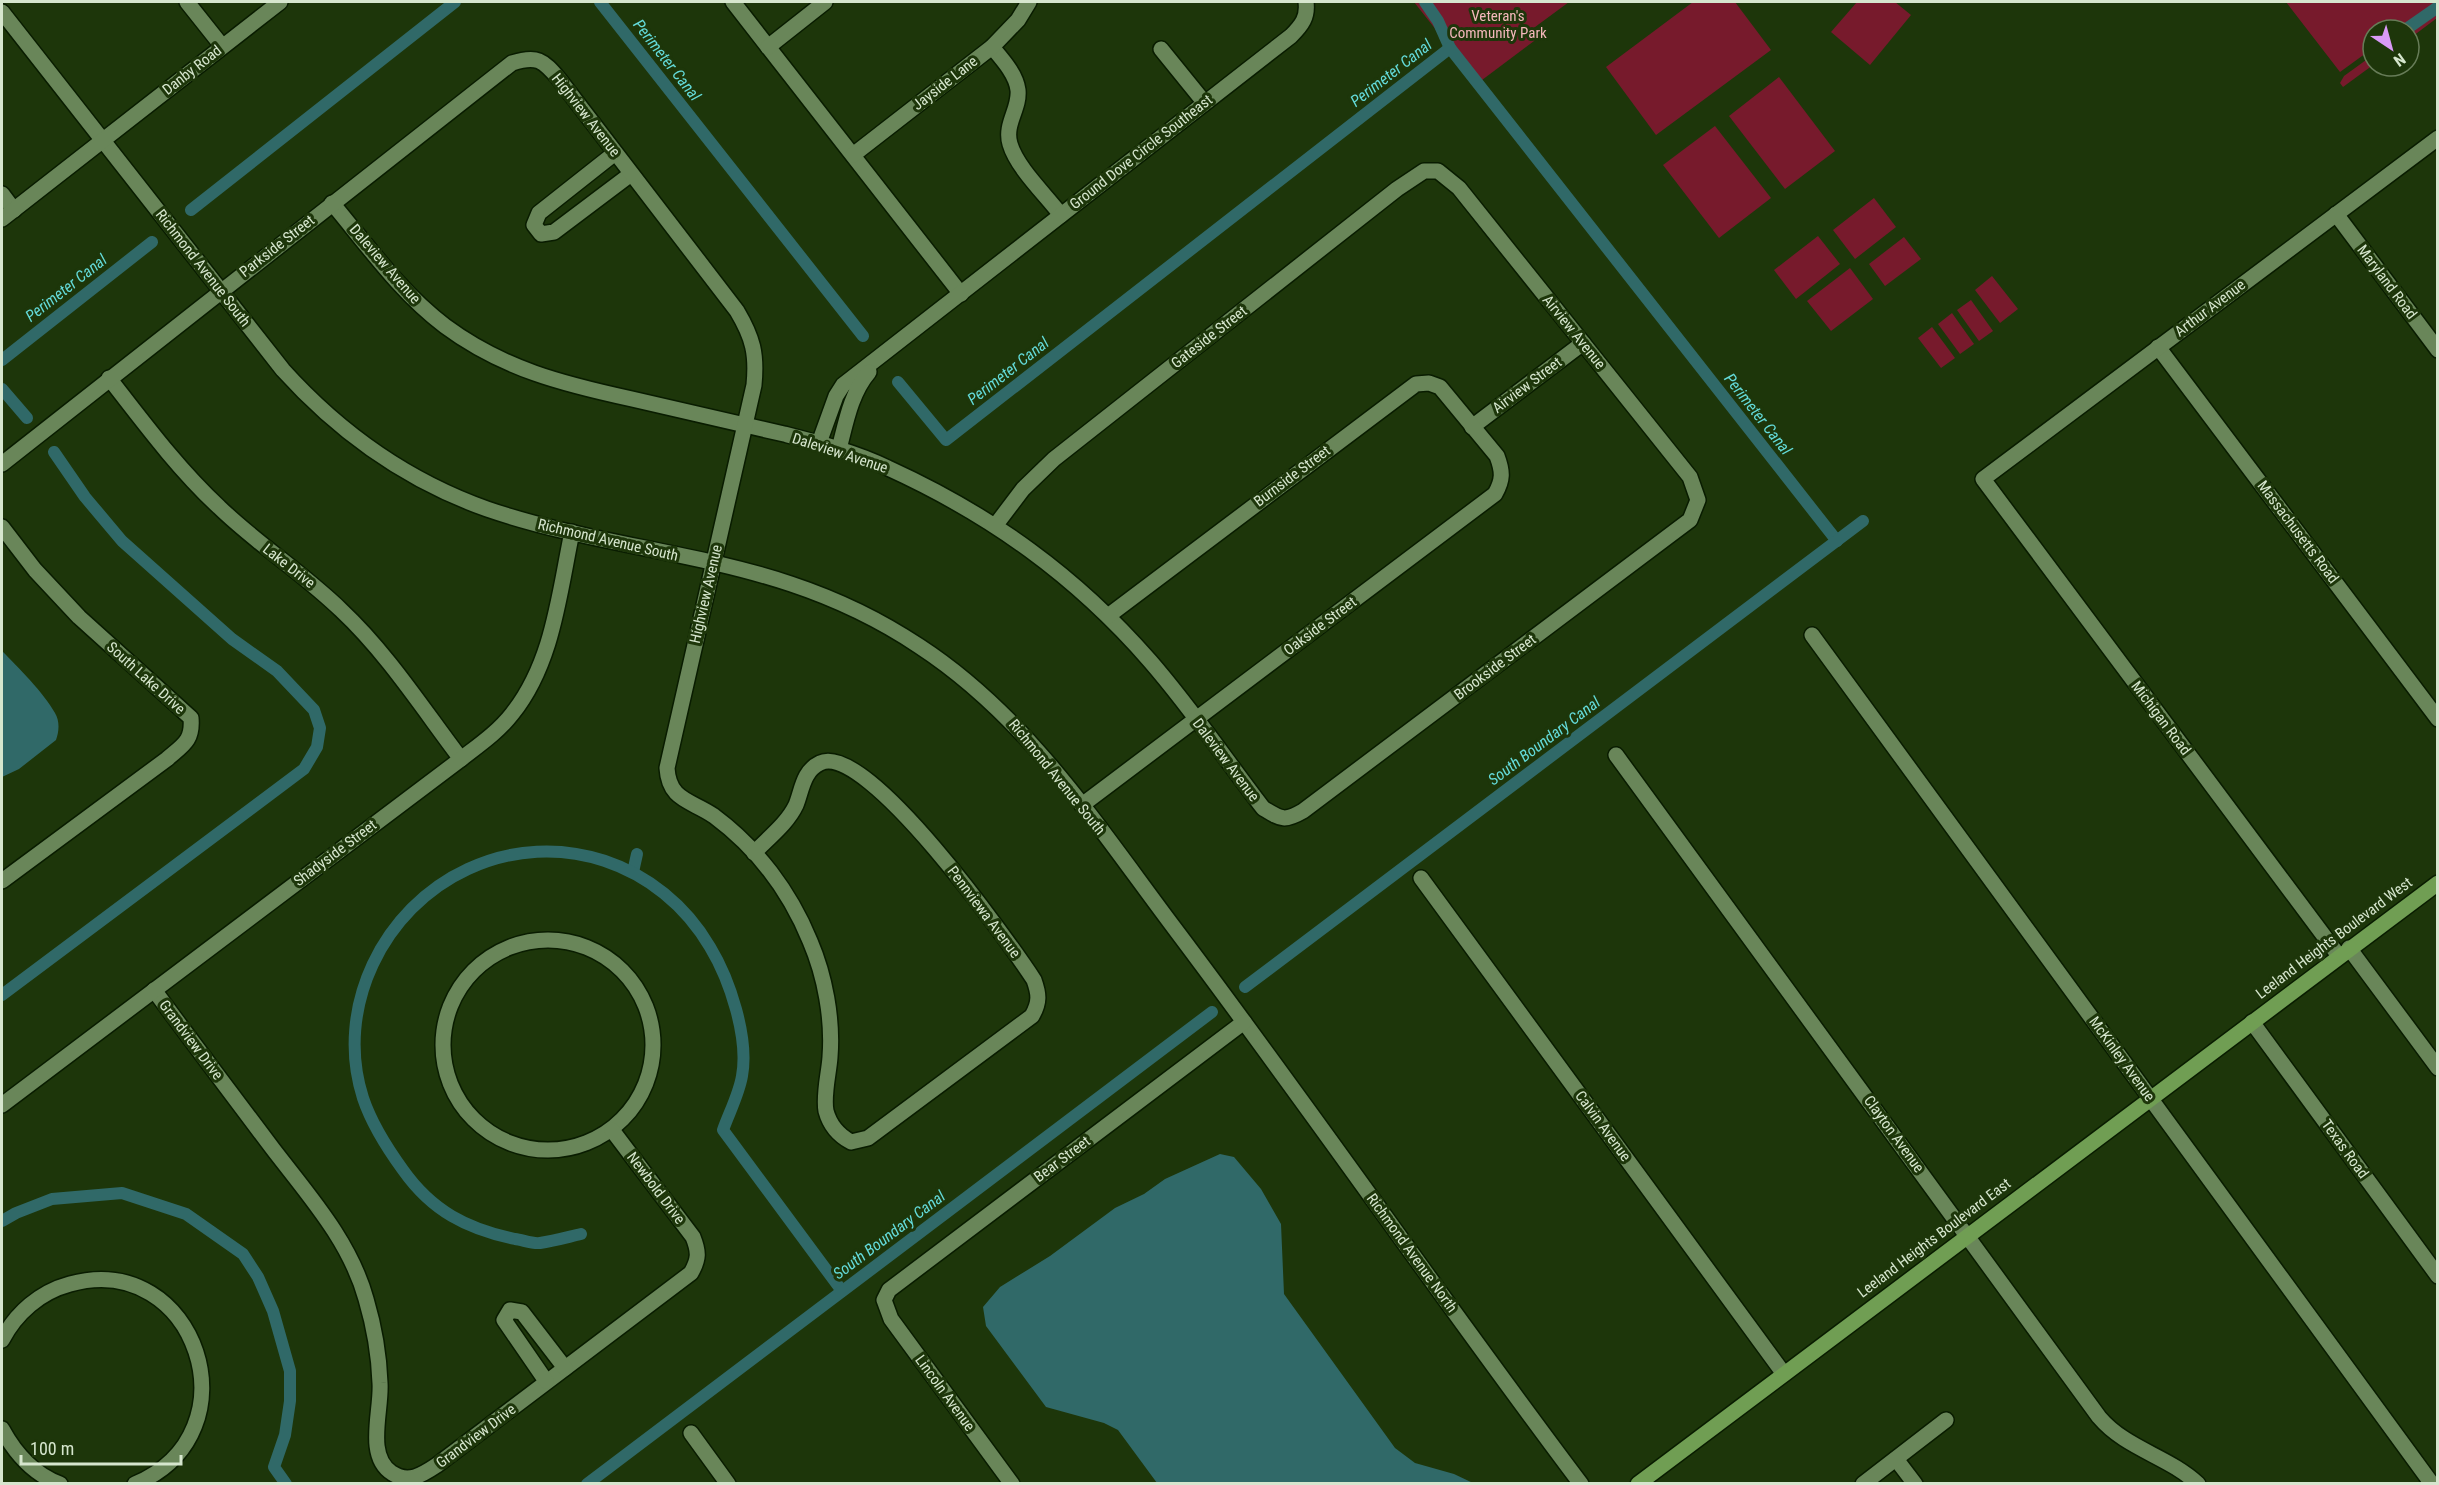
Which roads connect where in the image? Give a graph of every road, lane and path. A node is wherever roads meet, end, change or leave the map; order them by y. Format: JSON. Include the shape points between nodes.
{"nodes":[{"id":1,"x":186,"y":2,"type":"edge"},
{"id":2,"x":280,"y":2,"type":"edge"},
{"id":3,"x":733,"y":2,"type":"edge"},
{"id":4,"x":825,"y":2,"type":"edge"},
{"id":5,"x":1029,"y":2,"type":"edge"},
{"id":6,"x":1306,"y":2,"type":"edge"},
{"id":7,"x":2,"y":12,"type":"edge"},
{"id":8,"x":222,"y":46,"type":"junction"},
{"id":9,"x":768,"y":46,"type":"junction"},
{"id":10,"x":992,"y":47,"type":"junction"},
{"id":11,"x":1161,"y":49,"type":"dead end"},
{"id":12,"x":528,"y":58,"type":"joint"},
{"id":13,"x":1204,"y":102,"type":"junction"},
{"id":14,"x":2438,"y":138,"type":"edge"},
{"id":15,"x":103,"y":140,"type":"junction"},
{"id":16,"x":615,"y":153,"type":"junction"},
{"id":17,"x":853,"y":155,"type":"junction"},
{"id":18,"x":1438,"y":171,"type":"joint"},
{"id":19,"x":631,"y":174,"type":"junction"},
{"id":20,"x":2,"y":194,"type":"edge"},
{"id":21,"x":332,"y":203,"type":"junction"},
{"id":22,"x":2336,"y":214,"type":"junction"},
{"id":23,"x":8,"y":215,"type":"edge"},
{"id":24,"x":1061,"y":215,"type":"junction"},
{"id":25,"x":221,"y":291,"type":"junction"},
{"id":26,"x":961,"y":294,"type":"junction"},
{"id":27,"x":1583,"y":343,"type":"junction"},
{"id":28,"x":2158,"y":347,"type":"junction"},
{"id":29,"x":2438,"y":350,"type":"edge"},
{"id":30,"x":877,"y":360,"type":"junction"},
{"id":31,"x":110,"y":378,"type":"junction"},
{"id":32,"x":745,"y":425,"type":"junction"},
{"id":33,"x":1472,"y":427,"type":"junction"},
{"id":34,"x":819,"y":443,"type":"junction"},
{"id":35,"x":838,"y":449,"type":"junction"},
{"id":36,"x":2,"y":464,"type":"edge"},
{"id":37,"x":1983,"y":478,"type":"joint"},
{"id":38,"x":1698,"y":500,"type":"joint"},
{"id":39,"x":996,"y":526,"type":"junction"},
{"id":40,"x":2,"y":527,"type":"edge"},
{"id":41,"x":572,"y":532,"type":"junction"},
{"id":42,"x":712,"y":563,"type":"junction"},
{"id":43,"x":1108,"y":616,"type":"junction"},
{"id":44,"x":1812,"y":635,"type":"dead end"},
{"id":45,"x":2438,"y":719,"type":"edge"},
{"id":46,"x":1196,"y":720,"type":"junction"},
{"id":47,"x":1616,"y":755,"type":"dead end"},
{"id":48,"x":461,"y":759,"type":"junction"},
{"id":49,"x":1082,"y":805,"type":"junction"},
{"id":50,"x":1280,"y":819,"type":"joint"},
{"id":51,"x":754,"y":853,"type":"junction"},
{"id":52,"x":1421,"y":878,"type":"dead end"},
{"id":53,"x":2,"y":881,"type":"edge"},
{"id":54,"x":2438,"y":883,"type":"edge"},
{"id":55,"x":2344,"y":952,"type":"junction"},
{"id":56,"x":154,"y":990,"type":"junction"},
{"id":57,"x":1244,"y":1022,"type":"junction"},
{"id":58,"x":2252,"y":1022,"type":"junction"},
{"id":59,"x":2436,"y":1062,"type":"edge"},
{"id":60,"x":2151,"y":1098,"type":"junction"},
{"id":61,"x":2,"y":1105,"type":"edge"},
{"id":62,"x":612,"y":1130,"type":"junction"},
{"id":63,"x":851,"y":1142,"type":"joint"},
{"id":64,"x":1968,"y":1236,"type":"junction"},
{"id":65,"x":698,"y":1248,"type":"joint"},
{"id":66,"x":2438,"y":1276,"type":"edge"},
{"id":67,"x":884,"y":1300,"type":"joint"},
{"id":68,"x":2,"y":1340,"type":"edge"},
{"id":69,"x":565,"y":1368,"type":"junction"},
{"id":70,"x":1784,"y":1374,"type":"junction"},
{"id":71,"x":546,"y":1382,"type":"junction"},
{"id":72,"x":1946,"y":1420,"type":"dead end"},
{"id":73,"x":2,"y":1429,"type":"edge"},
{"id":74,"x":691,"y":1433,"type":"dead end"},
{"id":75,"x":7,"y":1454,"type":"edge"},
{"id":76,"x":1896,"y":1459,"type":"junction"},
{"id":77,"x":722,"y":1481,"type":"edge"},
{"id":78,"x":60,"y":1484,"type":"edge"},
{"id":79,"x":135,"y":1484,"type":"edge"},
{"id":80,"x":1012,"y":1484,"type":"edge"},
{"id":81,"x":1581,"y":1484,"type":"edge"},
{"id":82,"x":1638,"y":1484,"type":"edge"},
{"id":83,"x":1863,"y":1484,"type":"edge"},
{"id":84,"x":1915,"y":1484,"type":"edge"},
{"id":85,"x":2198,"y":1484,"type":"edge"},
{"id":86,"x":2432,"y":1484,"type":"edge"}],
"edges":[{"from":1,"to":8,"type":"street"},
{"from":2,"to":8,"type":"street","name":"Danby Road"},
{"from":3,"to":9,"type":"street"},
{"from":4,"to":9,"type":"street"},
{"from":5,"to":10,"type":"street","name":"Jayside Lane"},
{"from":6,"to":13,"type":"street","name":"Ground Dove Circle Southeast","via":[[1301,26]]},
{"from":7,"to":15,"type":"street","name":"Richmond Avenue South"},
{"from":8,"to":15,"type":"street","name":"Danby Road"},
{"from":9,"to":17,"type":"street"},
{"from":10,"to":17,"type":"street","name":"Jayside Lane"},
{"from":10,"to":24,"type":"street","via":[[1014,76],[1018,91],[1008,134],[1010,146]]},
{"from":11,"to":13,"type":"street"},
{"from":12,"to":16,"type":"street","name":"Highview Avenue","via":[[551,69]]},
{"from":12,"to":21,"type":"street","name":"Parkside Street","via":[[512,63]]},
{"from":13,"to":24,"type":"street","name":"Ground Dove Circle Southeast"},
{"from":14,"to":22,"type":"street","name":"Arthur Avenue"},
{"from":15,"to":23,"type":"street","name":"Danby Road"},
{"from":15,"to":25,"type":"street","name":"Richmond Avenue South"},
{"from":16,"to":19,"type":"street","name":"Highview Avenue"},
{"from":16,"to":19,"type":"street","via":[[539,213],[534,225],[541,234],[554,232]]},
{"from":17,"to":26,"type":"street"},
{"from":18,"to":27,"type":"street","name":"Airview Avenue","via":[[1459,188]]},
{"from":18,"to":39,"type":"street","name":"Gateside Street","via":[[1424,171],[1397,189],[1077,440],[1036,474]]},
{"from":19,"to":32,"type":"street","name":"Highview Avenue","via":[[737,311],[750,336],[756,364]]},
{"from":20,"to":23,"type":"street"},
{"from":21,"to":25,"type":"street","name":"Parkside Street"},
{"from":21,"to":32,"type":"street","name":"Daleview Avenue","via":[[410,296],[446,326],[493,356],[572,386]]},
{"from":22,"to":28,"type":"street","name":"Arthur Avenue"},
{"from":22,"to":29,"type":"street","name":"Maryland Road"},
{"from":24,"to":26,"type":"street","name":"Ground Dove Circle Southeast"},
{"from":25,"to":31,"type":"street","name":"Parkside Street"},
{"from":25,"to":41,"type":"street","name":"Richmond Avenue South","via":[[301,389],[378,453],[411,474],[483,507]]},
{"from":26,"to":30,"type":"street","name":"Ground Dove Circle Southeast"},
{"from":27,"to":33,"type":"street","name":"Airview Street"},
{"from":27,"to":38,"type":"street","name":"Airview Avenue","via":[[1690,477]]},
{"from":28,"to":37,"type":"street","name":"Arthur Avenue"},
{"from":28,"to":45,"type":"street","name":"Massachusetts Road"},
{"from":30,"to":34,"type":"street","name":"Ground Dove Circle Southeast","via":[[836,396]]},
{"from":30,"to":35,"type":"street","via":[[861,382]]},
{"from":31,"to":36,"type":"street","name":"Parkside Street"},
{"from":31,"to":48,"type":"street","name":"Lake Drive","via":[[200,489],[248,534],[308,579],[362,631]]},
{"from":32,"to":34,"type":"street","name":"Daleview Avenue"},
{"from":32,"to":42,"type":"street","name":"Highview Avenue"},
{"from":33,"to":43,"type":"street","name":"Burnside Street","via":[[1440,387],[1416,384]]},
{"from":33,"to":46,"type":"street","name":"Oakside Street","via":[[1497,456],[1502,469],[1502,482],[1495,494]]},
{"from":34,"to":35,"type":"street","name":"Daleview Avenue"},
{"from":35,"to":39,"type":"street","name":"Daleview Avenue","via":[[885,466],[953,499]]},
{"from":37,"to":55,"type":"street","name":"Michigan Road"},
{"from":38,"to":50,"type":"street","name":"Brookside Street","via":[[1690,520],[1670,536],[1303,811]]},
{"from":39,"to":43,"type":"street","name":"Daleview Avenue","via":[[1054,567]]},
{"from":40,"to":53,"type":"street","name":"South Lake Drive","via":[[79,617],[191,718],[192,732],[186,743],[167,759]]},
{"from":41,"to":42,"type":"street","name":"Richmond Avenue South"},
{"from":41,"to":48,"type":"street","name":"Shadyside Street","via":[[550,631],[534,681],[512,715]]},
{"from":42,"to":49,"type":"street","name":"Richmond Avenue South","via":[[813,592],[919,645],[1003,712]]},
{"from":42,"to":51,"type":"street","name":"Highview Avenue","via":[[667,768],[668,782],[677,795],[715,818]]},
{"from":43,"to":46,"type":"street","name":"Daleview Avenue","via":[[1152,663]]},
{"from":44,"to":60,"type":"street","name":"McKinley Avenue"},
{"from":46,"to":49,"type":"street","name":"Oakside Street"},
{"from":46,"to":50,"type":"street","name":"Daleview Avenue","via":[[1263,808]]},
{"from":47,"to":64,"type":"street","name":"Clayton Avenue"},
{"from":48,"to":56,"type":"street","name":"Shadyside Street"},
{"from":49,"to":57,"type":"street","name":"Richmond Avenue South"},
{"from":51,"to":63,"type":"street","name":"Highview Avenue","via":[[788,895],[816,953],[830,1028],[826,1109],[831,1125]]},
{"from":51,"to":63,"type":"street","name":"Pennviewa Avenue","via":[[787,819],[810,769],[821,762],[845,765],[896,806],[942,856],[1024,965],[1038,993],[1039,1005],[1032,1016],[879,1131]]},
{"from":52,"to":70,"type":"street","name":"Calvin Avenue"},
{"from":54,"to":55,"type":"main road","name":"Leeland Heights Boulevard West"},
{"from":55,"to":58,"type":"main road","name":"Leeland Heights Boulevard West"},
{"from":55,"to":59,"type":"street","name":"Michigan Road"},
{"from":56,"to":61,"type":"street","name":"Shadyside Street"},
{"from":56,"to":71,"type":"street","name":"Grandview Drive","via":[[330,1223],[354,1266],[375,1331],[381,1388],[377,1448],[387,1470],[399,1478],[412,1479],[423,1474]]},
{"from":57,"to":67,"type":"street","name":"Bear Street","via":[[889,1290]]},
{"from":57,"to":81,"type":"street","name":"Richmond Avenue North"},
{"from":58,"to":60,"type":"main road","name":"Leeland Heights Boulevard East"},
{"from":58,"to":66,"type":"street","name":"Texas Road"},
{"from":60,"to":64,"type":"main road","name":"Leeland Heights Boulevard East"},
{"from":60,"to":86,"type":"street","name":"McKinley Avenue"},
{"from":62,"to":62,"type":"street","via":[[643,1091],[653,1057],[648,1011],[629,978],[602,954],[567,941],[511,947],[482,964],[454,999],[443,1034],[448,1077],[462,1106],[484,1129],[524,1148],[571,1148]]},
{"from":62,"to":65,"type":"street","name":"Newbold Drive"},
{"from":64,"to":70,"type":"main road","name":"Leeland Heights Boulevard East"},
{"from":64,"to":85,"type":"street","name":"Clayton Avenue","via":[[2108,1427],[2128,1443],[2175,1465]]},
{"from":65,"to":69,"type":"street","name":"Grandview Drive","via":[[698,1261],[691,1273]]},
{"from":67,"to":80,"type":"street","name":"Lincoln Avenue","via":[[891,1319]]},
{"from":68,"to":79,"type":"street","via":[[14,1320],[33,1302],[54,1289],[79,1281],[104,1279],[128,1284],[151,1294],[171,1310],[197,1350],[203,1379],[201,1403],[195,1427],[178,1453]]},
{"from":69,"to":71,"type":"street","name":"Grandview Drive"},
{"from":69,"to":71,"type":"street","via":[[522,1312],[510,1310],[504,1321]]},
{"from":70,"to":82,"type":"main road","name":"Leeland Heights Boulevard East"},
{"from":72,"to":76,"type":"street"},
{"from":73,"to":75,"type":"street"},
{"from":74,"to":77,"type":"street"},
{"from":75,"to":78,"type":"street"},
{"from":76,"to":83,"type":"street"},
{"from":76,"to":84,"type":"street"}]}
